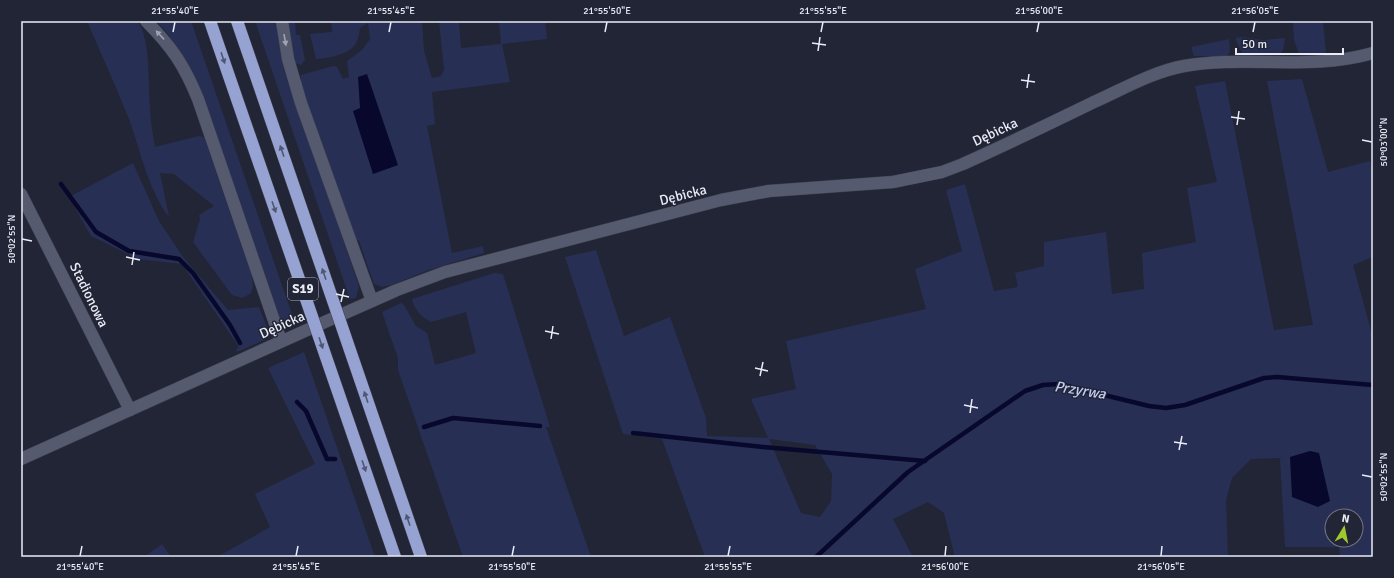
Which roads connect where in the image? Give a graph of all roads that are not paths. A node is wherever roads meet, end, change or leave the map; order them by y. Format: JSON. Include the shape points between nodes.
{"nodes":[{"id":1,"x":146,"y":21,"type":"edge"},
{"id":2,"x":210,"y":21,"type":"edge"},
{"id":3,"x":236,"y":21,"type":"edge"},
{"id":4,"x":282,"y":21,"type":"edge"},
{"id":5,"x":1373,"y":53,"type":"edge"},
{"id":6,"x":21,"y":194,"type":"edge"},
{"id":7,"x":372,"y":301,"type":"junction"},
{"id":8,"x":281,"y":341,"type":"junction"},
{"id":9,"x":130,"y":410,"type":"junction"},
{"id":10,"x":21,"y":459,"type":"edge"},
{"id":11,"x":394,"y":557,"type":"edge"},
{"id":12,"x":421,"y":557,"type":"edge"}],
"edges":[{"from":8,"to":1,"type":"street","one_way":true,"via":[[187,72],[173,49]]},
{"from":2,"to":11,"type":"highway","number":"S19","one_way":true,"bridge":true},
{"from":12,"to":3,"type":"highway","number":"S19","one_way":true,"bridge":true},
{"from":4,"to":7,"type":"street","one_way":true,"via":[[288,59],[306,118]]},
{"from":5,"to":7,"type":"street","name":"Dębicka","via":[[1302,64],[1211,62],[1180,67],[1146,78],[942,172],[893,182],[769,190],[720,200],[445,272]]},
{"from":6,"to":9,"type":"street","name":"Stadionowa"},
{"from":7,"to":8,"type":"street","name":"Dębicka"},
{"from":8,"to":9,"type":"street","name":"Dębicka"},
{"from":9,"to":10,"type":"street","name":"Dębicka"}]}
